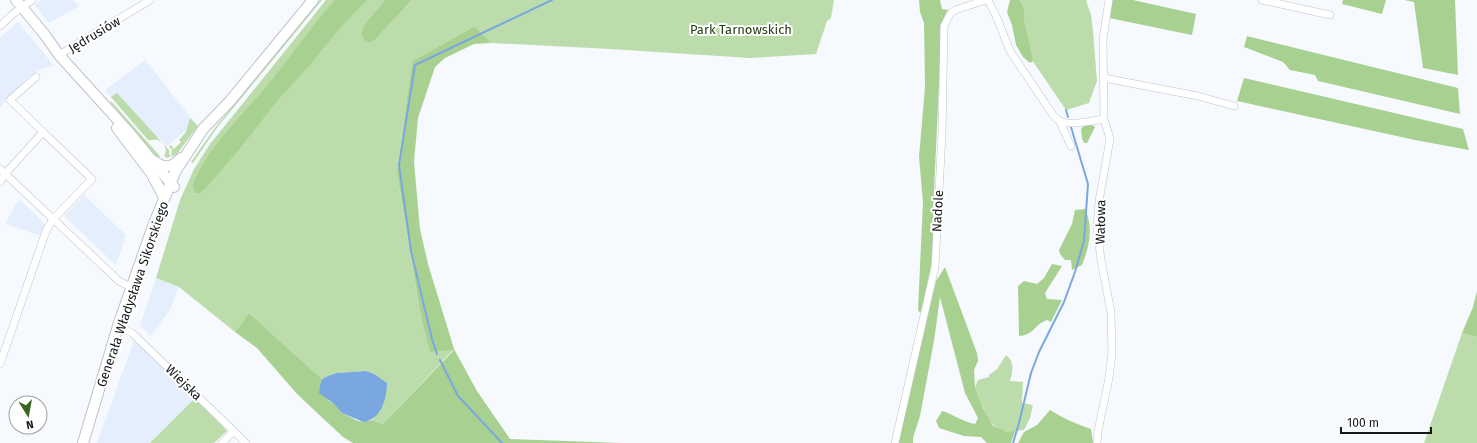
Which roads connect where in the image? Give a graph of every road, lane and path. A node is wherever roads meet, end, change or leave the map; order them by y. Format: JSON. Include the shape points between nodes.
{"nodes":[{"id":1,"x":32,"y":0,"type":"edge"},
{"id":2,"x":150,"y":0,"type":"edge"},
{"id":3,"x":313,"y":0,"type":"edge"},
{"id":4,"x":987,"y":0,"type":"edge"},
{"id":5,"x":1109,"y":0,"type":"edge"},
{"id":6,"x":1262,"y":0,"type":"edge"},
{"id":7,"x":19,"y":4,"type":"edge"},
{"id":8,"x":1330,"y":15,"type":"dead end"},
{"id":9,"x":0,"y":26,"type":"edge"},
{"id":10,"x":59,"y":55,"type":"junction"},
{"id":11,"x":36,"y":77,"type":"dead end"},
{"id":12,"x":1104,"y":78,"type":"junction"},
{"id":13,"x":100,"y":101,"type":"junction"},
{"id":14,"x":230,"y":101,"type":"junction"},
{"id":15,"x":1234,"y":106,"type":"dead end"},
{"id":16,"x":1104,"y":120,"type":"junction"},
{"id":17,"x":1060,"y":122,"type":"junction"},
{"id":18,"x":43,"y":132,"type":"junction"},
{"id":19,"x":194,"y":143,"type":"junction"},
{"id":20,"x":1071,"y":146,"type":"dead end"},
{"id":21,"x":150,"y":158,"type":"junction"},
{"id":22,"x":2,"y":172,"type":"edge"},
{"id":23,"x":151,"y":173,"type":"junction"},
{"id":24,"x":0,"y":182,"type":"edge"},
{"id":25,"x":172,"y":187,"type":"junction"},
{"id":26,"x":164,"y":197,"type":"junction"},
{"id":27,"x":53,"y":219,"type":"junction"},
{"id":28,"x":132,"y":288,"type":"junction"},
{"id":29,"x":122,"y":328,"type":"junction"},
{"id":30,"x":0,"y":364,"type":"edge"},
{"id":31,"x":234,"y":431,"type":"junction"},
{"id":32,"x":84,"y":439,"type":"edge"},
{"id":33,"x":222,"y":443,"type":"edge"},
{"id":34,"x":246,"y":443,"type":"edge"},
{"id":35,"x":895,"y":443,"type":"edge"},
{"id":36,"x":1097,"y":443,"type":"edge"}],
"edges":[{"from":1,"to":7,"type":"street"},
{"from":2,"to":10,"type":"street","name":"Jędrusiów"},
{"from":3,"to":14,"type":"street","name":"Generała Władysława Sikorskiego"},
{"from":4,"to":17,"type":"street","name":"Nadole","via":[[1010,51]]},
{"from":4,"to":35,"type":"street","name":"Nadole","via":[[955,10],[944,26],[942,134],[934,267]]},
{"from":5,"to":12,"type":"street","name":"Wałowa","via":[[1103,39]]},
{"from":6,"to":8,"type":"street"},
{"from":7,"to":9,"type":"street"},
{"from":7,"to":10,"type":"street"},
{"from":10,"to":13,"type":"street"},
{"from":11,"to":18,"type":"street","via":[[10,100]]},
{"from":12,"to":15,"type":"street","via":[[1198,96]]},
{"from":12,"to":16,"type":"street","name":"Wałowa"},
{"from":13,"to":21,"type":"street"},
{"from":13,"to":23,"type":"street","via":[[123,137]]},
{"from":14,"to":19,"type":"street","name":"Generała Władysława Sikorskiego"},
{"from":14,"to":25,"type":"street","name":"Generała Władysława Sikorskiego"},
{"from":16,"to":17,"type":"street"},
{"from":16,"to":36,"type":"street","name":"Wałowa","via":[[1110,139],[1099,201],[1098,228],[1111,312],[1112,352]]},
{"from":17,"to":20,"type":"street","name":"Nadole"},
{"from":18,"to":22,"type":"street"},
{"from":18,"to":27,"type":"street","via":[[92,179]]},
{"from":19,"to":21,"type":"street","via":[[169,167],[161,166]]},
{"from":19,"to":25,"type":"street","name":"Generała Władysława Sikorskiego","via":[[175,172]]},
{"from":21,"to":25,"type":"street"},
{"from":22,"to":24,"type":"street"},
{"from":22,"to":27,"type":"street"},
{"from":23,"to":25,"type":"street","via":[[165,186]]},
{"from":23,"to":26,"type":"street"},
{"from":25,"to":26,"type":"street","name":"Generała Władysława Sikorskiego"},
{"from":25,"to":29,"type":"street","name":"Generała Władysława Sikorskiego"},
{"from":26,"to":28,"type":"street","name":"Generała Władysława Sikorskiego"},
{"from":27,"to":28,"type":"street","via":[[119,281]]},
{"from":27,"to":30,"type":"street","via":[[46,231]]},
{"from":28,"to":29,"type":"street","name":"Generała Władysława Sikorskiego"},
{"from":29,"to":31,"type":"street","name":"Wiejska","via":[[132,332]]},
{"from":29,"to":32,"type":"street","name":"Generała Władysława Sikorskiego","via":[[102,393]]},
{"from":31,"to":33,"type":"street"},
{"from":31,"to":34,"type":"street","name":"Wiejska"}]}
